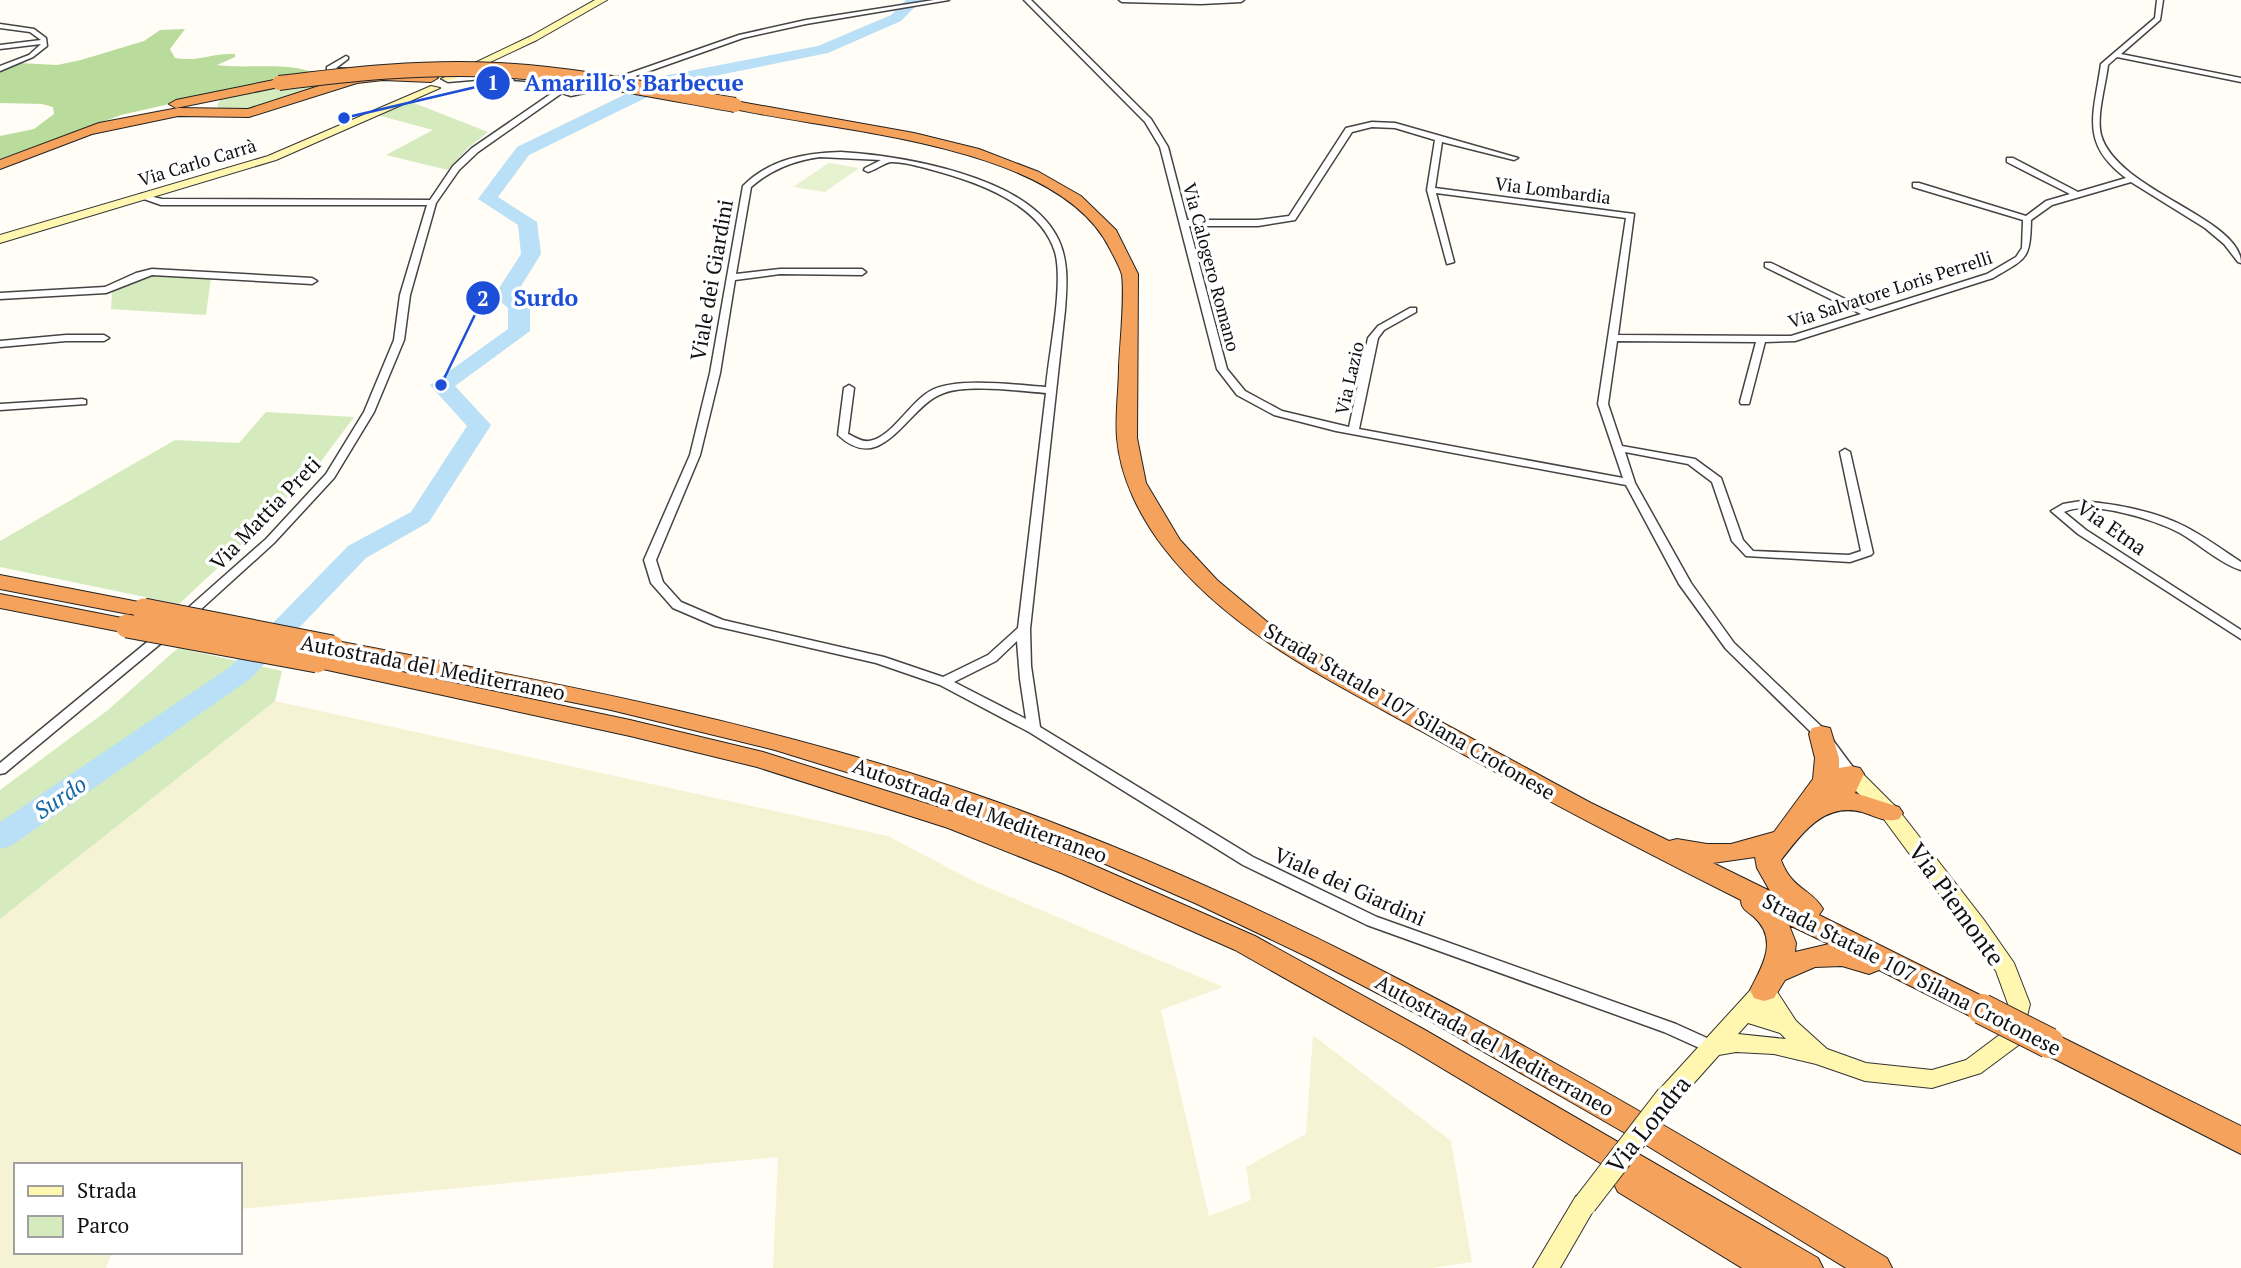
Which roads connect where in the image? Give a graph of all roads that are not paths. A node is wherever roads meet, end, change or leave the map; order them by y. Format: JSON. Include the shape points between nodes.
{"nodes":[{"id":1,"x":602,"y":0,"type":"edge"},
{"id":2,"x":946,"y":0,"type":"edge"},
{"id":3,"x":1122,"y":0,"type":"edge"},
{"id":4,"x":1241,"y":0,"type":"edge"},
{"id":5,"x":2160,"y":0,"type":"edge"},
{"id":6,"x":1030,"y":1,"type":"edge"},
{"id":7,"x":0,"y":26,"type":"edge"},
{"id":8,"x":32,"y":30,"type":"junction"},
{"id":9,"x":0,"y":33,"type":"edge"},
{"id":10,"x":44,"y":42,"type":"junction"},
{"id":11,"x":0,"y":47,"type":"edge"},
{"id":12,"x":2115,"y":55,"type":"junction"},
{"id":13,"x":346,"y":58,"type":"dead end"},
{"id":14,"x":480,"y":64,"type":"junction"},
{"id":15,"x":0,"y":69,"type":"edge"},
{"id":16,"x":466,"y":70,"type":"junction"},
{"id":17,"x":485,"y":76,"type":"junction"},
{"id":18,"x":2241,"y":80,"type":"edge"},
{"id":19,"x":543,"y":81,"type":"junction"},
{"id":20,"x":434,"y":82,"type":"junction"},
{"id":21,"x":279,"y":83,"type":"junction"},
{"id":22,"x":575,"y":83,"type":"junction"},
{"id":23,"x":588,"y":86,"type":"junction"},
{"id":24,"x":559,"y":91,"type":"junction"},
{"id":25,"x":577,"y":93,"type":"junction"},
{"id":26,"x":397,"y":103,"type":"junction"},
{"id":27,"x":217,"y":113,"type":"junction"},
{"id":28,"x":526,"y":113,"type":"junction"},
{"id":29,"x":84,"y":132,"type":"junction"},
{"id":30,"x":1440,"y":139,"type":"junction"},
{"id":31,"x":1514,"y":158,"type":"dead end"},
{"id":32,"x":889,"y":159,"type":"junction"},
{"id":33,"x":2010,"y":160,"type":"dead end"},
{"id":34,"x":0,"y":165,"type":"edge"},
{"id":35,"x":868,"y":170,"type":"dead end"},
{"id":36,"x":2132,"y":179,"type":"junction"},
{"id":37,"x":1916,"y":185,"type":"dead end"},
{"id":38,"x":1431,"y":190,"type":"junction"},
{"id":39,"x":2076,"y":194,"type":"junction"},
{"id":40,"x":144,"y":197,"type":"junction"},
{"id":41,"x":432,"y":203,"type":"junction"},
{"id":42,"x":2027,"y":219,"type":"junction"},
{"id":43,"x":1186,"y":223,"type":"junction"},
{"id":44,"x":0,"y":239,"type":"edge"},
{"id":45,"x":2241,"y":260,"type":"edge"},
{"id":46,"x":1450,"y":262,"type":"dead end"},
{"id":47,"x":1768,"y":265,"type":"dead end"},
{"id":48,"x":862,"y":272,"type":"dead end"},
{"id":49,"x":731,"y":278,"type":"junction"},
{"id":50,"x":312,"y":281,"type":"dead end"},
{"id":51,"x":0,"y":296,"type":"edge"},
{"id":52,"x":1413,"y":310,"type":"dead end"},
{"id":53,"x":1869,"y":314,"type":"junction"},
{"id":54,"x":104,"y":338,"type":"dead end"},
{"id":55,"x":1612,"y":338,"type":"junction"},
{"id":56,"x":1761,"y":340,"type":"junction"},
{"id":57,"x":0,"y":344,"type":"edge"},
{"id":58,"x":849,"y":388,"type":"dead end"},
{"id":59,"x":1051,"y":390,"type":"junction"},
{"id":60,"x":1745,"y":401,"type":"dead end"},
{"id":61,"x":82,"y":402,"type":"dead end"},
{"id":62,"x":0,"y":407,"type":"edge"},
{"id":63,"x":1353,"y":431,"type":"junction"},
{"id":64,"x":1618,"y":448,"type":"junction"},
{"id":65,"x":1845,"y":452,"type":"dead end"},
{"id":66,"x":1630,"y":483,"type":"junction"},
{"id":67,"x":2241,"y":567,"type":"edge"},
{"id":68,"x":0,"y":582,"type":"edge"},
{"id":69,"x":0,"y":601,"type":"edge"},
{"id":70,"x":1024,"y":629,"type":"junction"},
{"id":71,"x":2241,"y":635,"type":"edge"},
{"id":72,"x":324,"y":654,"type":"junction"},
{"id":73,"x":944,"y":682,"type":"junction"},
{"id":74,"x":1034,"y":729,"type":"junction"},
{"id":75,"x":1821,"y":734,"type":"joint"},
{"id":76,"x":0,"y":770,"type":"edge"},
{"id":77,"x":1834,"y":786,"type":"junction"},
{"id":78,"x":1582,"y":809,"type":"junction"},
{"id":79,"x":1890,"y":813,"type":"junction"},
{"id":80,"x":1791,"y":829,"type":"junction"},
{"id":81,"x":1672,"y":855,"type":"junction"},
{"id":82,"x":1770,"y":981,"type":"junction"},
{"id":83,"x":1944,"y":989,"type":"junction"},
{"id":84,"x":1982,"y":1009,"type":"junction"},
{"id":85,"x":1743,"y":1013,"type":"junction"},
{"id":86,"x":1781,"y":1036,"type":"junction"},
{"id":87,"x":1415,"y":1038,"type":"junction"},
{"id":88,"x":1712,"y":1047,"type":"junction"},
{"id":89,"x":2241,"y":1141,"type":"edge"},
{"id":90,"x":1546,"y":1268,"type":"edge"},
{"id":91,"x":1771,"y":1268,"type":"edge"},
{"id":92,"x":1806,"y":1268,"type":"edge"},
{"id":93,"x":1875,"y":1268,"type":"edge"}],
"edges":[{"from":1,"to":14,"type":"main road"},
{"from":2,"to":23,"type":"street","via":[[741,36]]},
{"from":3,"to":4,"type":"street"},
{"from":5,"to":12,"type":"street","via":[[2158,19]]},
{"from":6,"to":43,"type":"street","name":"Via Calogero Romano","via":[[1148,121],[1164,147]]},
{"from":7,"to":8,"type":"street"},
{"from":8,"to":9,"type":"street"},
{"from":8,"to":10,"type":"street"},
{"from":10,"to":11,"type":"street"},
{"from":10,"to":15,"type":"street","via":[[39,51]]},
{"from":12,"to":18,"type":"street"},
{"from":12,"to":36,"type":"street","via":[[2105,64],[2096,134],[2107,158]]},
{"from":13,"to":14,"type":"street","via":[[330,70]]},
{"from":14,"to":16,"type":"main road"},
{"from":14,"to":20,"type":"main road"},
{"from":16,"to":17,"type":"street","name":"Via Mattia Preti"},
{"from":16,"to":20,"type":"main road"},
{"from":17,"to":19,"type":"street","name":"Via Mattia Preti"},
{"from":17,"to":20,"type":"street","name":"Via Mattia Preti"},
{"from":19,"to":22,"type":"street","name":"Via Mattia Preti"},
{"from":19,"to":24,"type":"street","name":"Via Mattia Preti"},
{"from":20,"to":26,"type":"main road","name":"Via Carlo Carrà"},
{"from":20,"to":26,"type":"main road","name":"Via Carlo Carrà"},
{"from":20,"to":27,"type":"highway","via":[[393,76],[340,83],[249,113]]},
{"from":21,"to":27,"type":"highway","via":[[222,98],[211,105]]},
{"from":21,"to":29,"type":"highway","name":"Strada Statale 107 Silana Crotonese","via":[[162,107]]},
{"from":21,"to":78,"type":"highway","name":"Strada Statale 107 Silana Crotonese","bridge":true,"via":[[414,69],[562,75],[914,137],[974,152],[1034,175],[1076,199],[1110,233],[1130,274],[1126,438],[1136,483],[1171,544],[1209,585],[1263,630]]},
{"from":22,"to":23,"type":"street","name":"Via Mattia Preti"},
{"from":22,"to":24,"type":"street","name":"Via Mattia Preti"},
{"from":23,"to":25,"type":"street","name":"Via Mattia Preti"},
{"from":24,"to":25,"type":"street","name":"Via Mattia Preti"},
{"from":24,"to":28,"type":"street","name":"Via Mattia Preti"},
{"from":25,"to":28,"type":"street","name":"Via Mattia Preti"},
{"from":26,"to":40,"type":"main road","name":"Via Carlo Carrà","via":[[292,151]]},
{"from":27,"to":29,"type":"highway","via":[[156,115]]},
{"from":28,"to":41,"type":"street","name":"Via Mattia Preti","via":[[456,168]]},
{"from":29,"to":34,"type":"highway","name":"Strada Statale 107 Silana Crotonese"},
{"from":30,"to":31,"type":"street"},
{"from":30,"to":38,"type":"street"},
{"from":30,"to":43,"type":"street","via":[[1404,126],[1363,124],[1349,130],[1292,218]]},
{"from":32,"to":35,"type":"street"},
{"from":32,"to":49,"type":"street","name":"Viale dei Giardini","via":[[822,154],[760,172],[747,186]]},
{"from":32,"to":59,"type":"street","name":"Viale dei Giardini","via":[[958,175],[999,192],[1030,211],[1049,233],[1060,254]]},
{"from":33,"to":39,"type":"street"},
{"from":36,"to":39,"type":"street"},
{"from":36,"to":45,"type":"street","via":[[2192,214]]},
{"from":37,"to":42,"type":"street"},
{"from":38,"to":46,"type":"street"},
{"from":38,"to":55,"type":"street","name":"Via Lombardia","via":[[1632,216]]},
{"from":39,"to":42,"type":"street","via":[[2049,203]]},
{"from":40,"to":41,"type":"street","via":[[161,202]]},
{"from":40,"to":44,"type":"main road","name":"Via Carlo Carrà"},
{"from":41,"to":76,"type":"street","name":"Via Mattia Preti","via":[[405,296],[399,340],[369,412],[330,476],[234,575]]},
{"from":42,"to":53,"type":"street","name":"Via Salvatore Loris Perrelli","via":[[2026,248],[2008,267]]},
{"from":43,"to":63,"type":"street","name":"Via Calogero Romano","via":[[1222,369],[1241,393],[1278,413]]},
{"from":47,"to":53,"type":"street"},
{"from":48,"to":49,"type":"street","via":[[754,272]]},
{"from":49,"to":73,"type":"street","name":"Viale dei Giardini","via":[[695,455],[650,559],[657,583],[677,605],[719,623],[880,660]]},
{"from":50,"to":51,"type":"street","via":[[152,272],[106,290]]},
{"from":52,"to":63,"type":"street","name":"Via Lazio","via":[[1381,328],[1373,338]]},
{"from":53,"to":56,"type":"street","name":"Via Salvatore Loris Perrelli","via":[[1792,338]]},
{"from":54,"to":57,"type":"street"},
{"from":55,"to":56,"type":"street","name":"Via Salvatore Loris Perrelli"},
{"from":55,"to":64,"type":"street","via":[[1603,404]]},
{"from":56,"to":60,"type":"street"},
{"from":58,"to":59,"type":"street","via":[[843,435],[853,443],[868,445],[886,439],[920,401],[941,389]]},
{"from":59,"to":70,"type":"street","name":"Viale dei Giardini"},
{"from":61,"to":62,"type":"street"},
{"from":63,"to":66,"type":"street","name":"Via Calogero Romano"},
{"from":64,"to":65,"type":"street","via":[[1691,461],[1717,480],[1738,541],[1749,554],[1850,559],[1867,553]]},
{"from":64,"to":66,"type":"street"},
{"from":66,"to":75,"type":"street","via":[[1685,584],[1730,646]]},
{"from":67,"to":71,"type":"street","name":"Via Etna","via":[[2164,522],[2084,504],[2063,505],[2057,512]]},
{"from":68,"to":72,"type":"highway","name":"Autostrada del Mediterraneo","bridge":true,"via":[[144,610]]},
{"from":69,"to":72,"type":"highway","name":"Autostrada del Mediterraneo","bridge":true,"via":[[127,626]]},
{"from":70,"to":73,"type":"street","via":[[992,658]]},
{"from":70,"to":74,"type":"street","name":"Viale dei Giardini"},
{"from":72,"to":87,"type":"highway","name":"Autostrada del Mediterraneo","via":[[736,754],[957,822],[1245,943]]},
{"from":72,"to":93,"type":"highway","name":"Autostrada del Mediterraneo","via":[[556,692],[777,742],[960,799],[1085,845],[1260,919],[1389,984],[1527,1059]]},
{"from":73,"to":74,"type":"street","name":"Viale dei Giardini"},
{"from":74,"to":88,"type":"street","name":"Viale dei Giardini","via":[[1248,861],[1372,921]]},
{"from":75,"to":77,"type":"highway"},
{"from":77,"to":79,"type":"main road","name":"Via Piemonte"},
{"from":77,"to":79,"type":"highway","via":[[1846,800]]},
{"from":77,"to":80,"type":"highway"},
{"from":78,"to":80,"type":"highway","via":[[1665,845],[1700,854],[1728,856]]},
{"from":78,"to":81,"type":"highway","name":"Strada Statale 107 Silana Crotonese"},
{"from":79,"to":86,"type":"main road","name":"Via Piemonte","via":[[2006,969],[2019,1004],[2012,1038],[1973,1067],[1932,1079],[1865,1072]]},
{"from":80,"to":83,"type":"highway","via":[[1767,859],[1773,878],[1790,899],[1923,971]]},
{"from":81,"to":82,"type":"highway","via":[[1767,911],[1784,949]]},
{"from":81,"to":83,"type":"highway","name":"Strada Statale 107 Silana Crotonese"},
{"from":82,"to":84,"type":"highway","via":[[1818,954],[1848,955]]},
{"from":82,"to":85,"type":"main road","name":"Via Londra"},
{"from":82,"to":86,"type":"main road"},
{"from":83,"to":84,"type":"highway","name":"Strada Statale 107 Silana Crotonese"},
{"from":84,"to":89,"type":"highway","name":"Strada Statale 107 Silana Crotonese","bridge":true},
{"from":85,"to":86,"type":"main road"},
{"from":85,"to":88,"type":"main road","name":"Via Londra"},
{"from":86,"to":88,"type":"main road","name":"Via Piemonte"},
{"from":87,"to":91,"type":"highway","via":[[1461,1080]]},
{"from":87,"to":92,"type":"highway","name":"Autostrada del Mediterraneo"},
{"from":88,"to":90,"type":"main road","name":"Via Londra","bridge":true,"via":[[1585,1204]]}]}
